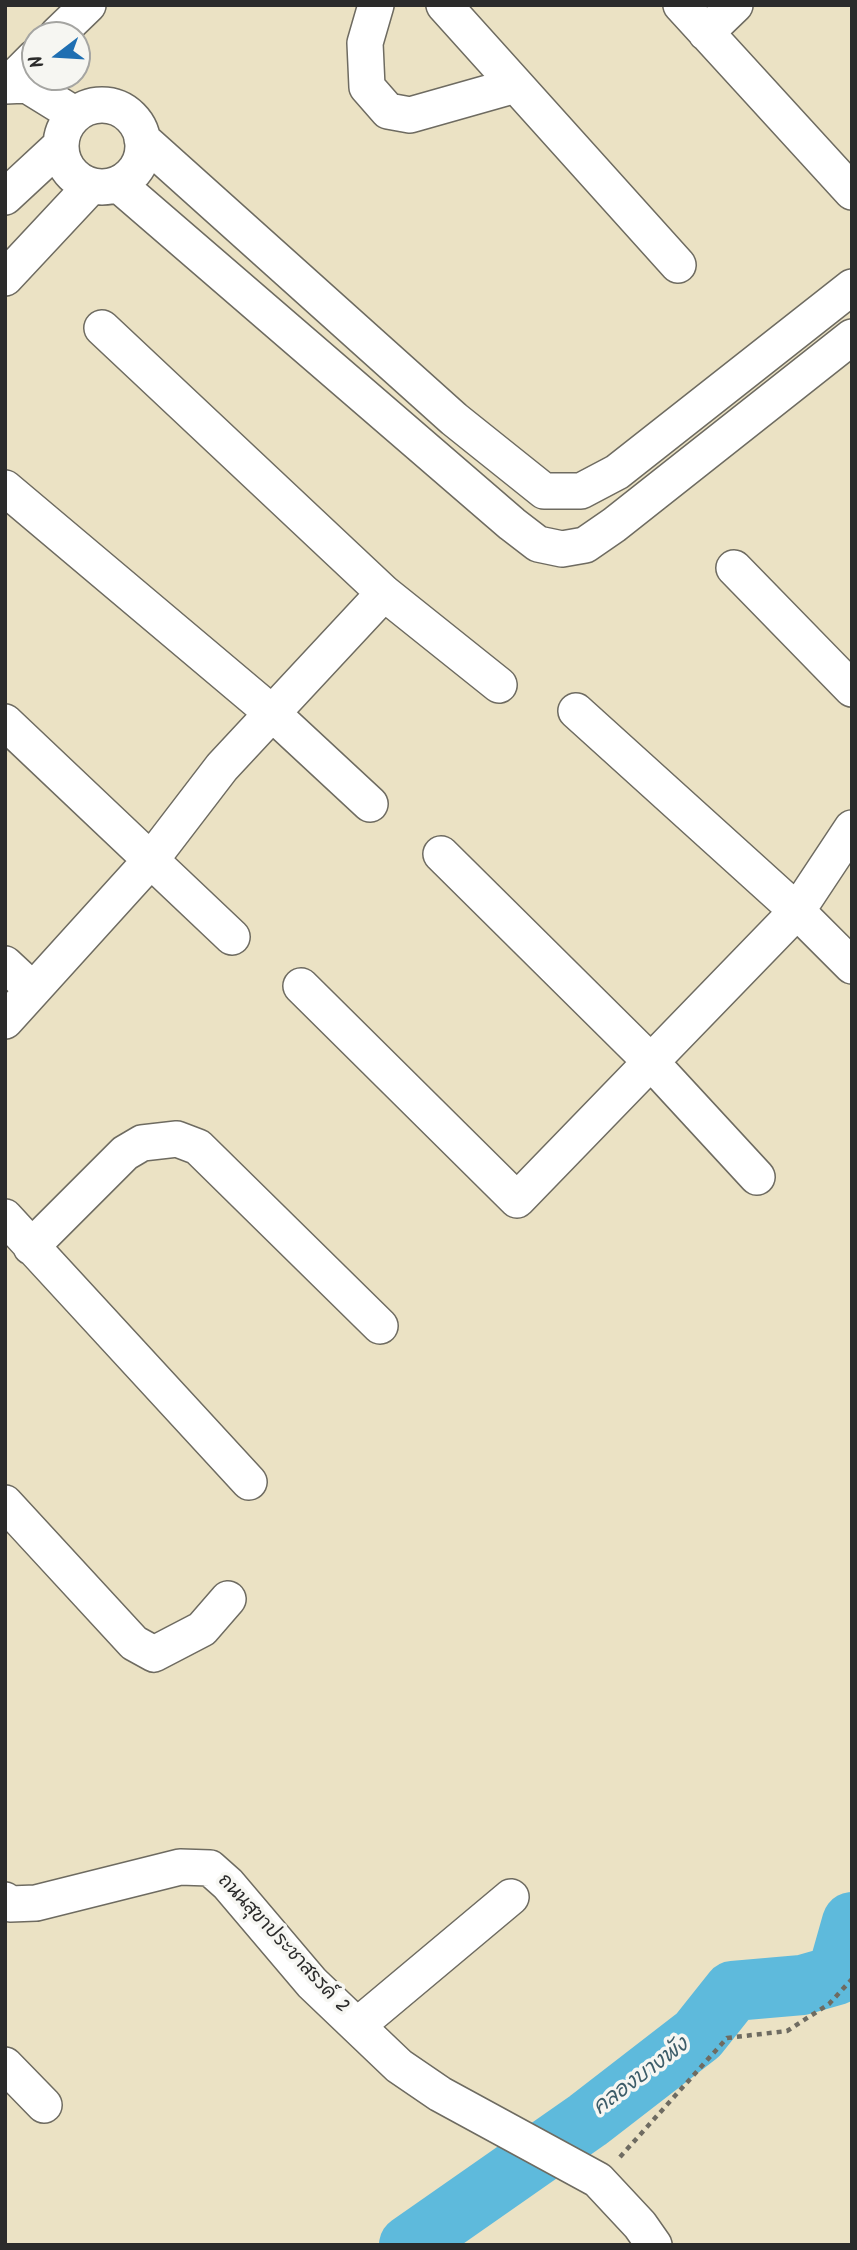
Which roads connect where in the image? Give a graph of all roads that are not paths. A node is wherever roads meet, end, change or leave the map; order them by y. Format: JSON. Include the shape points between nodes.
{"nodes":[{"id":1,"x":88,"y":5,"type":"edge"},
{"id":2,"x":376,"y":5,"type":"edge"},
{"id":3,"x":444,"y":5,"type":"edge"},
{"id":4,"x":681,"y":5,"type":"edge"},
{"id":5,"x":735,"y":5,"type":"edge"},
{"id":6,"x":71,"y":21,"type":"edge"},
{"id":7,"x":706,"y":33,"type":"junction"},
{"id":8,"x":21,"y":71,"type":"edge"},
{"id":9,"x":6,"y":85,"type":"edge"},
{"id":10,"x":516,"y":85,"type":"junction"},
{"id":11,"x":74,"y":114,"type":"junction"},
{"id":12,"x":142,"y":139,"type":"junction"},
{"id":13,"x":60,"y":146,"type":"junction"},
{"id":14,"x":105,"y":185,"type":"junction"},
{"id":15,"x":852,"y":192,"type":"edge"},
{"id":16,"x":5,"y":197,"type":"edge"},
{"id":17,"x":678,"y":265,"type":"dead end"},
{"id":18,"x":5,"y":278,"type":"edge"},
{"id":19,"x":852,"y":287,"type":"edge"},
{"id":20,"x":102,"y":328,"type":"dead end"},
{"id":21,"x":852,"y":337,"type":"edge"},
{"id":22,"x":5,"y":488,"type":"edge"},
{"id":23,"x":734,"y":568,"type":"dead end"},
{"id":24,"x":384,"y":593,"type":"junction"},
{"id":25,"x":499,"y":685,"type":"dead end"},
{"id":26,"x":852,"y":689,"type":"edge"},
{"id":27,"x":576,"y":711,"type":"dead end"},
{"id":28,"x":272,"y":713,"type":"junction"},
{"id":29,"x":5,"y":722,"type":"edge"},
{"id":30,"x":370,"y":804,"type":"dead end"},
{"id":31,"x":852,"y":828,"type":"edge"},
{"id":32,"x":441,"y":854,"type":"dead end"},
{"id":33,"x":150,"y":861,"type":"junction"},
{"id":34,"x":797,"y":911,"type":"junction"},
{"id":35,"x":232,"y":937,"type":"dead end"},
{"id":36,"x":5,"y":964,"type":"edge"},
{"id":37,"x":852,"y":966,"type":"edge"},
{"id":38,"x":301,"y":986,"type":"dead end"},
{"id":39,"x":33,"y":990,"type":"junction"},
{"id":40,"x":5,"y":1021,"type":"edge"},
{"id":41,"x":650,"y":1061,"type":"junction"},
{"id":42,"x":757,"y":1177,"type":"dead end"},
{"id":43,"x":5,"y":1217,"type":"edge"},
{"id":44,"x":31,"y":1247,"type":"junction"},
{"id":45,"x":380,"y":1326,"type":"dead end"},
{"id":46,"x":249,"y":1482,"type":"dead end"},
{"id":47,"x":5,"y":1503,"type":"edge"},
{"id":48,"x":228,"y":1600,"type":"dead end"},
{"id":49,"x":511,"y":1897,"type":"dead end"},
{"id":50,"x":5,"y":1900,"type":"edge"},
{"id":51,"x":358,"y":2026,"type":"junction"},
{"id":52,"x":5,"y":2065,"type":"edge"},
{"id":53,"x":44,"y":2105,"type":"dead end"},
{"id":54,"x":653,"y":2245,"type":"edge"}],
"edges":[{"from":1,"to":6,"type":"street"},
{"from":2,"to":10,"type":"street","via":[[365,43],[367,87],[388,111],[410,115]]},
{"from":3,"to":10,"type":"street"},
{"from":4,"to":7,"type":"street"},
{"from":5,"to":7,"type":"street"},
{"from":7,"to":15,"type":"street"},
{"from":8,"to":9,"type":"street"},
{"from":9,"to":11,"type":"street","via":[[27,85]]},
{"from":10,"to":17,"type":"street"},
{"from":11,"to":12,"type":"street","via":[[92,105],[118,108],[130,115]]},
{"from":11,"to":13,"type":"street"},
{"from":12,"to":14,"type":"street","via":[[138,166],[129,177]]},
{"from":12,"to":19,"type":"street","via":[[454,419],[544,491],[581,491],[617,472]]},
{"from":13,"to":14,"type":"street","via":[[62,159],[79,180]]},
{"from":13,"to":16,"type":"street"},
{"from":14,"to":18,"type":"street"},
{"from":14,"to":21,"type":"street","via":[[512,524],[538,544],[562,549],[595,538]]},
{"from":20,"to":24,"type":"street"},
{"from":22,"to":28,"type":"street"},
{"from":23,"to":26,"type":"street"},
{"from":24,"to":25,"type":"street"},
{"from":24,"to":28,"type":"street"},
{"from":27,"to":34,"type":"street"},
{"from":28,"to":30,"type":"street"},
{"from":28,"to":33,"type":"street","via":[[222,767]]},
{"from":29,"to":33,"type":"street"},
{"from":31,"to":34,"type":"street"},
{"from":32,"to":41,"type":"street"},
{"from":33,"to":35,"type":"street"},
{"from":33,"to":39,"type":"street"},
{"from":34,"to":37,"type":"street"},
{"from":34,"to":41,"type":"street"},
{"from":36,"to":39,"type":"street"},
{"from":38,"to":41,"type":"street","via":[[517,1200]]},
{"from":39,"to":40,"type":"street"},
{"from":41,"to":42,"type":"street"},
{"from":43,"to":44,"type":"street"},
{"from":44,"to":45,"type":"street","via":[[125,1153],[142,1143],[177,1139],[198,1147]]},
{"from":44,"to":46,"type":"street"},
{"from":47,"to":48,"type":"street","via":[[134,1643],[155,1654],[202,1629]]},
{"from":49,"to":51,"type":"street"},
{"from":50,"to":51,"type":"street","name":"ถนนสุขาประชาสรรค์ 2","via":[[36,1903],[180,1867],[210,1868],[312,1983]]},
{"from":51,"to":54,"type":"street","name":"ถนนสุขาประชาสรรค์ 2","via":[[399,2066],[440,2094],[598,2180]]},
{"from":52,"to":53,"type":"street"}]}
